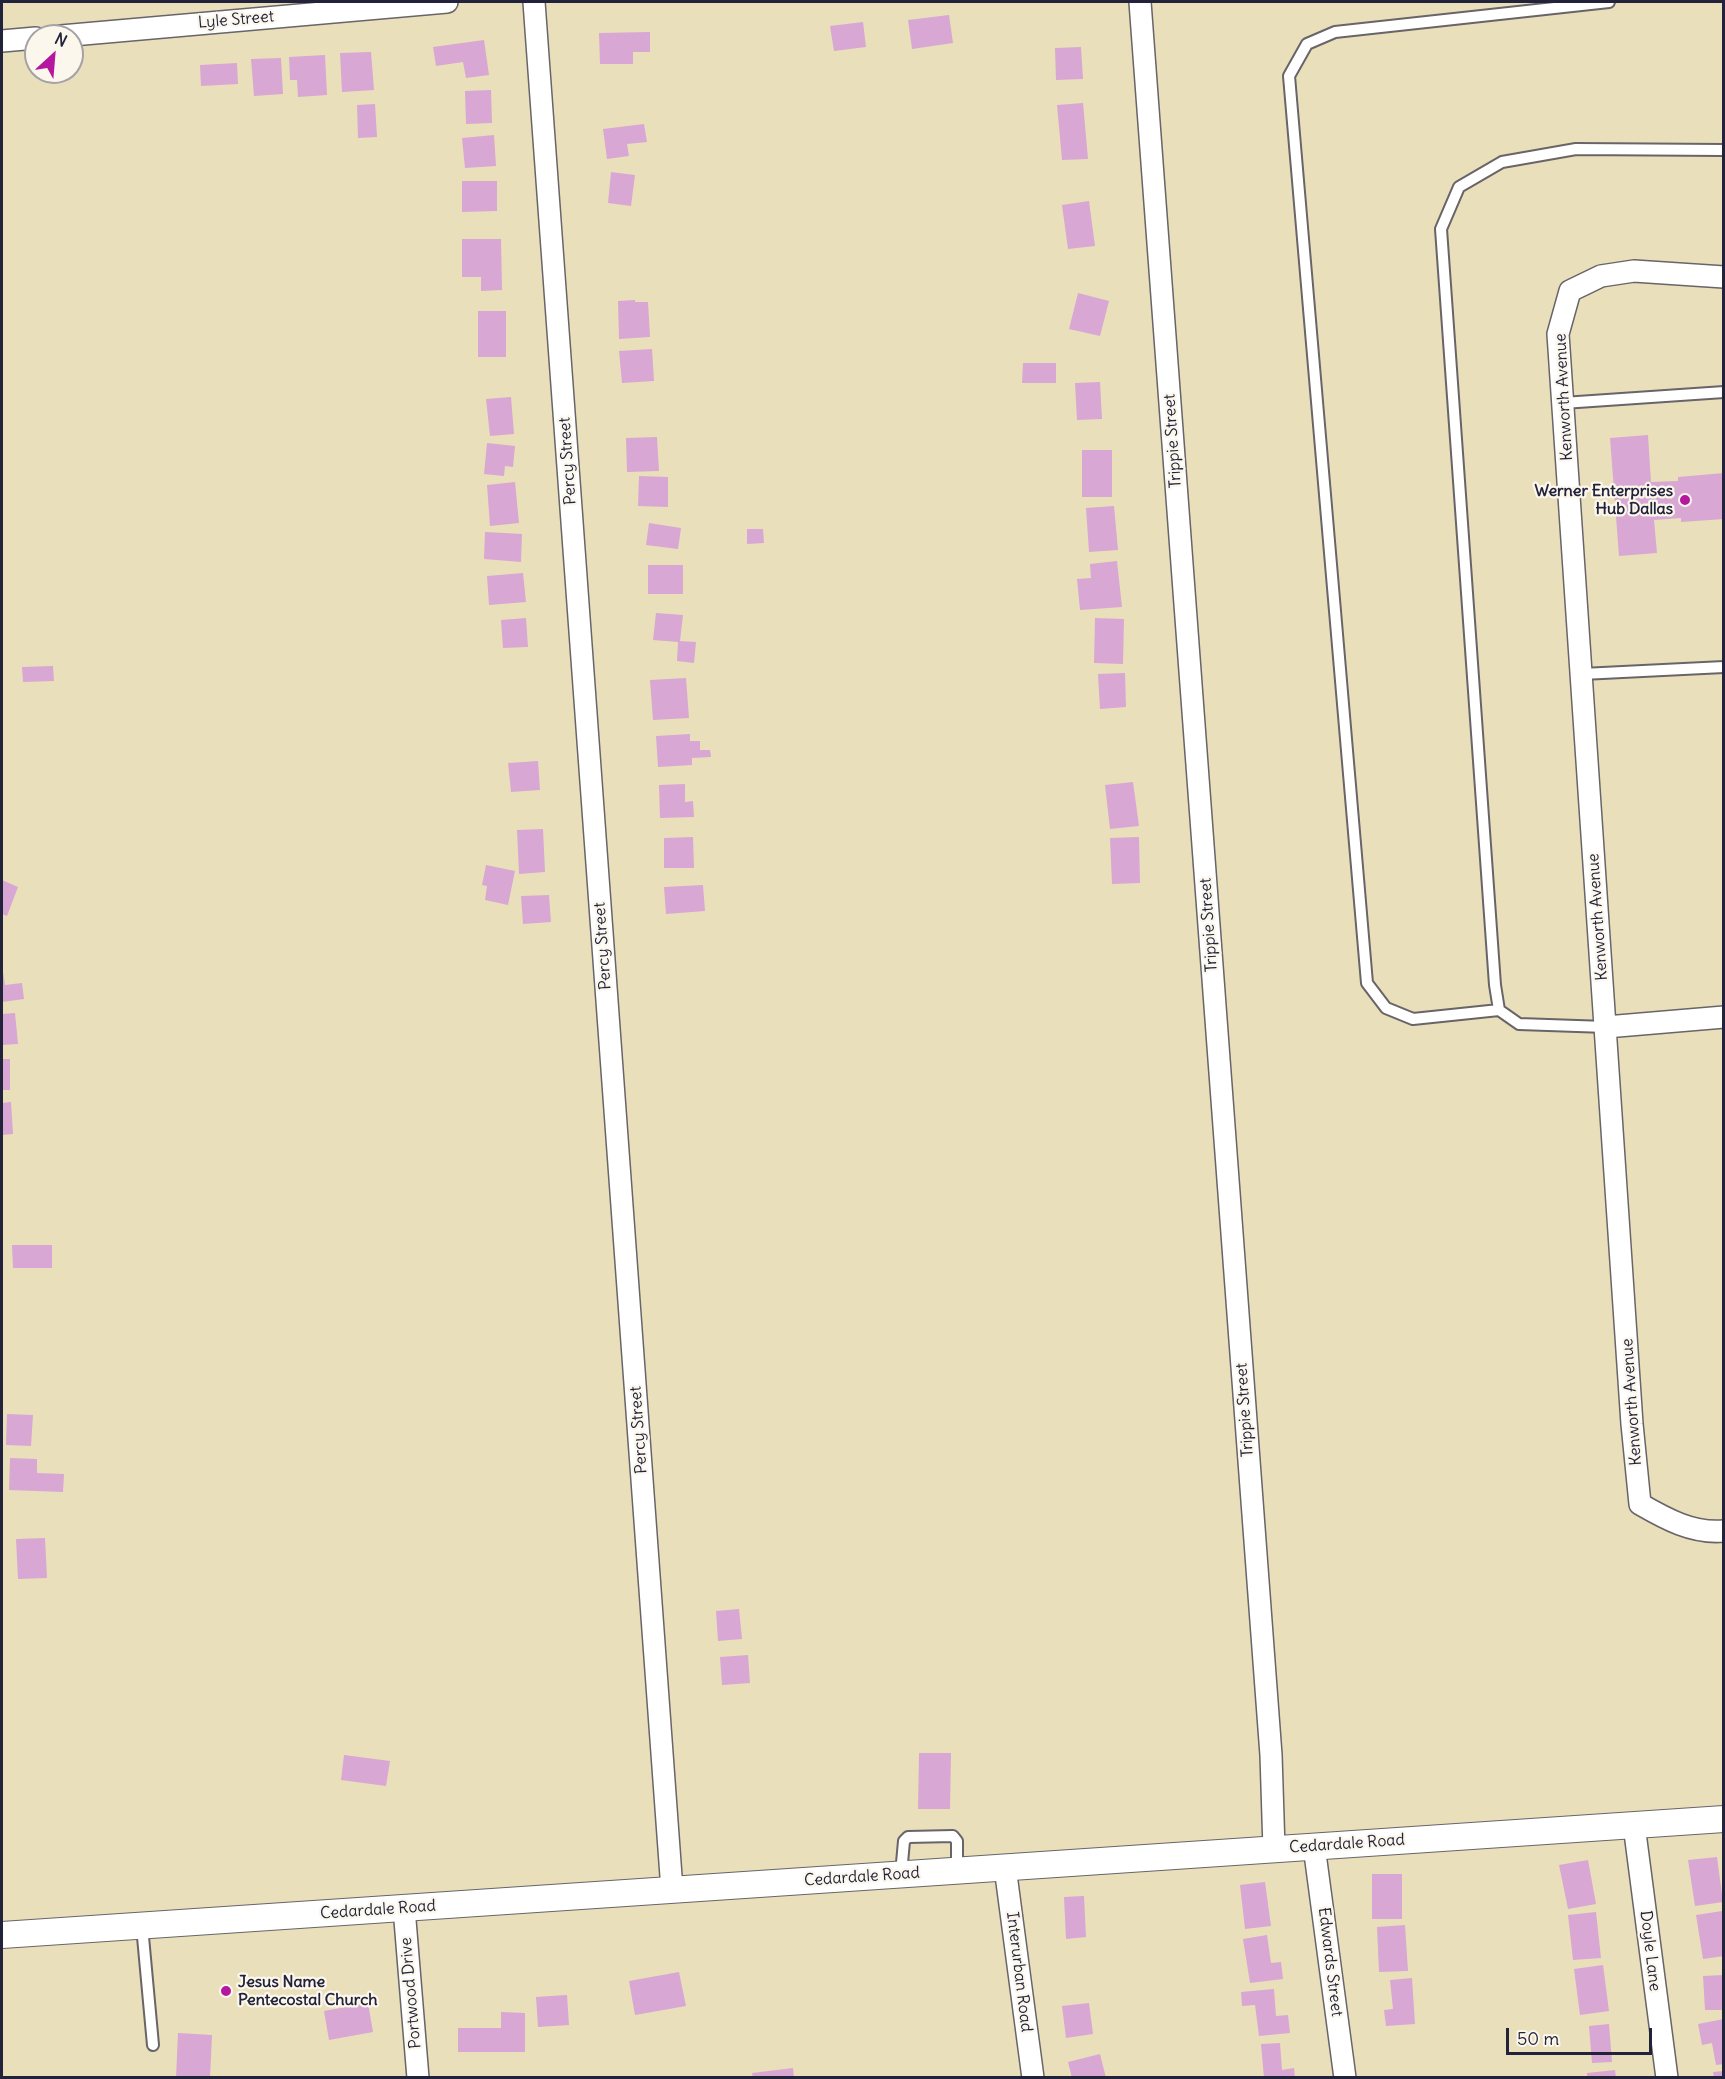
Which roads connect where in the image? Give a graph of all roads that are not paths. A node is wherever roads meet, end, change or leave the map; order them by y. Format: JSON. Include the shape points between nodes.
{"nodes":[{"id":1,"x":447,"y":2,"type":"edge"},
{"id":2,"x":534,"y":2,"type":"edge"},
{"id":3,"x":1140,"y":2,"type":"edge"},
{"id":4,"x":1609,"y":2,"type":"edge"},
{"id":5,"x":84,"y":34,"type":"edge"},
{"id":6,"x":24,"y":39,"type":"edge"},
{"id":7,"x":2,"y":41,"type":"edge"},
{"id":8,"x":1724,"y":150,"type":"edge"},
{"id":9,"x":1724,"y":277,"type":"edge"},
{"id":10,"x":1724,"y":392,"type":"edge"},
{"id":11,"x":1563,"y":403,"type":"junction"},
{"id":12,"x":1724,"y":666,"type":"edge"},
{"id":13,"x":1582,"y":674,"type":"junction"},
{"id":14,"x":1499,"y":1010,"type":"junction"},
{"id":15,"x":1724,"y":1017,"type":"edge"},
{"id":16,"x":1606,"y":1027,"type":"junction"},
{"id":17,"x":1724,"y":1531,"type":"edge"},
{"id":18,"x":1724,"y":1819,"type":"edge"},
{"id":19,"x":1634,"y":1825,"type":"junction"},
{"id":20,"x":1314,"y":1846,"type":"junction"},
{"id":21,"x":1274,"y":1849,"type":"junction"},
{"id":22,"x":1005,"y":1867,"type":"junction"},
{"id":23,"x":957,"y":1870,"type":"junction"},
{"id":24,"x":901,"y":1875,"type":"junction"},
{"id":25,"x":672,"y":1890,"type":"junction"},
{"id":26,"x":404,"y":1908,"type":"junction"},
{"id":27,"x":142,"y":1926,"type":"junction"},
{"id":28,"x":2,"y":1935,"type":"edge"},
{"id":29,"x":153,"y":2045,"type":"dead end"},
{"id":30,"x":418,"y":2078,"type":"edge"},
{"id":31,"x":1032,"y":2078,"type":"edge"},
{"id":32,"x":1345,"y":2078,"type":"edge"},
{"id":33,"x":1667,"y":2078,"type":"edge"}],
"edges":[{"from":1,"to":5,"type":"street","name":"Lyle Street"},
{"from":2,"to":25,"type":"street","name":"Percy Street"},
{"from":3,"to":21,"type":"street","name":"Trippie Street","via":[[1271,1755]]},
{"from":4,"to":14,"type":"lane","via":[[1335,32],[1306,44],[1289,76],[1367,983],[1386,1008],[1413,1019]]},
{"from":6,"to":7,"type":"street"},
{"from":8,"to":14,"type":"lane","via":[[1576,149],[1502,162],[1459,187],[1441,229]]},
{"from":9,"to":11,"type":"street","name":"Kenworth Avenue","via":[[1634,271],[1600,276],[1570,291],[1558,334]]},
{"from":10,"to":11,"type":"lane"},
{"from":11,"to":13,"type":"street","name":"Kenworth Avenue"},
{"from":12,"to":13,"type":"lane"},
{"from":13,"to":16,"type":"street","name":"Kenworth Avenue"},
{"from":14,"to":16,"type":"lane","via":[[1519,1024]]},
{"from":15,"to":16,"type":"street"},
{"from":16,"to":17,"type":"street","name":"Kenworth Avenue","via":[[1640,1504],[1676,1523],[1710,1532]]},
{"from":18,"to":19,"type":"street","name":"Cedardale Road"},
{"from":19,"to":20,"type":"street","name":"Cedardale Road"},
{"from":19,"to":33,"type":"street","name":"Doyle Lane"},
{"from":20,"to":21,"type":"street","name":"Cedardale Road"},
{"from":20,"to":32,"type":"street","name":"Edwards Street"},
{"from":21,"to":22,"type":"street","name":"Cedardale Road"},
{"from":22,"to":23,"type":"street","name":"Cedardale Road"},
{"from":22,"to":31,"type":"street","name":"Interurban Road"},
{"from":23,"to":24,"type":"street","name":"Cedardale Road"},
{"from":23,"to":24,"type":"lane","via":[[957,1841],[953,1836],[908,1837],[904,1841]]},
{"from":24,"to":25,"type":"street","name":"Cedardale Road"},
{"from":25,"to":26,"type":"street","name":"Cedardale Road"},
{"from":26,"to":27,"type":"street","name":"Cedardale Road"},
{"from":26,"to":30,"type":"street","name":"Portwood Drive"},
{"from":27,"to":28,"type":"street","name":"Cedardale Road"},
{"from":27,"to":29,"type":"lane"}]}
